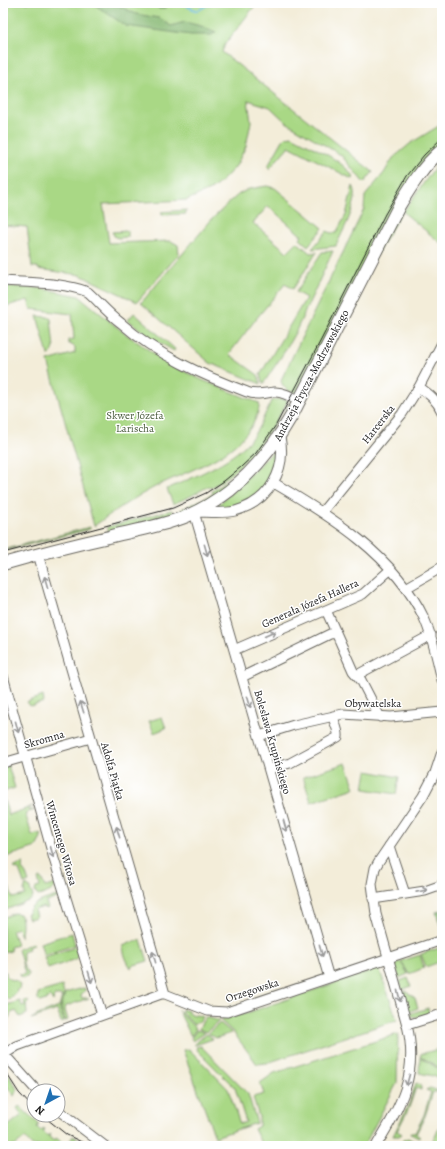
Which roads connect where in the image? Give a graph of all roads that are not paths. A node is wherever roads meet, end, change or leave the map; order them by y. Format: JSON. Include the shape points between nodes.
{"nodes":[{"id":1,"x":442,"y":150,"type":"edge"},
{"id":2,"x":3,"y":281,"type":"edge"},
{"id":3,"x":442,"y":342,"type":"edge"},
{"id":4,"x":419,"y":387,"type":"junction"},
{"id":5,"x":299,"y":401,"type":"junction"},
{"id":6,"x":442,"y":412,"type":"edge"},
{"id":7,"x":280,"y":437,"type":"junction"},
{"id":8,"x":274,"y":483,"type":"junction"},
{"id":9,"x":194,"y":512,"type":"junction"},
{"id":10,"x":322,"y":512,"type":"junction"},
{"id":11,"x":38,"y":554,"type":"junction"},
{"id":12,"x":3,"y":564,"type":"edge"},
{"id":13,"x":442,"y":567,"type":"edge"},
{"id":14,"x":391,"y":569,"type":"junction"},
{"id":15,"x":406,"y":588,"type":"junction"},
{"id":16,"x":326,"y":610,"type":"junction"},
{"id":17,"x":336,"y":633,"type":"junction"},
{"id":18,"x":435,"y":639,"type":"edge"},
{"id":19,"x":234,"y":650,"type":"junction"},
{"id":20,"x":3,"y":676,"type":"edge"},
{"id":21,"x":357,"y":676,"type":"junction"},
{"id":22,"x":242,"y":677,"type":"junction"},
{"id":23,"x":442,"y":680,"type":"edge"},
{"id":24,"x":442,"y":712,"type":"edge"},
{"id":25,"x":333,"y":716,"type":"junction"},
{"id":26,"x":380,"y":717,"type":"junction"},
{"id":27,"x":259,"y":736,"type":"junction"},
{"id":28,"x":91,"y":738,"type":"junction"},
{"id":29,"x":442,"y":752,"type":"edge"},
{"id":30,"x":25,"y":757,"type":"junction"},
{"id":31,"x":3,"y":763,"type":"edge"},
{"id":32,"x":269,"y":769,"type":"junction"},
{"id":33,"x":389,"y":846,"type":"junction"},
{"id":34,"x":442,"y":885,"type":"edge"},
{"id":35,"x":405,"y":894,"type":"junction"},
{"id":36,"x":373,"y":899,"type":"junction"},
{"id":37,"x":442,"y":940,"type":"edge"},
{"id":38,"x":388,"y":958,"type":"junction"},
{"id":39,"x":329,"y":978,"type":"junction"},
{"id":40,"x":165,"y":994,"type":"junction"},
{"id":41,"x":442,"y":1014,"type":"edge"},
{"id":42,"x":102,"y":1015,"type":"junction"},
{"id":43,"x":407,"y":1025,"type":"junction"},
{"id":44,"x":3,"y":1054,"type":"edge"},
{"id":45,"x":29,"y":1083,"type":"edge"},
{"id":46,"x":66,"y":1116,"type":"edge"},
{"id":47,"x":105,"y":1146,"type":"edge"},
{"id":48,"x":376,"y":1146,"type":"edge"}],
"edges":[{"from":1,"to":5,"type":"main road","name":"Andrzeja Frycza-Modrzewskiego","via":[[413,182],[399,206]]},
{"from":2,"to":5,"type":"street","via":[[81,289],[88,292],[139,338],[180,363],[249,393],[260,395],[274,392]]},
{"from":3,"to":4,"type":"street","name":"Harcerska"},
{"from":4,"to":6,"type":"street","via":[[432,396]]},
{"from":4,"to":10,"type":"street","name":"Harcerska","via":[[402,414]]},
{"from":5,"to":7,"type":"main road","name":"Andrzeja Frycza-Modrzewskiego"},
{"from":7,"to":8,"type":"street","via":[[282,460]]},
{"from":7,"to":9,"type":"main road","name":"Andrzeja Frycza-Modrzewskiego","via":[[249,474]]},
{"from":8,"to":9,"type":"street","via":[[258,499],[244,508],[234,511]]},
{"from":8,"to":10,"type":"street"},
{"from":9,"to":11,"type":"main road","name":"Andrzeja Frycza-Modrzewskiego","via":[[156,525]]},
{"from":9,"to":19,"type":"street","name":"Bolesława Krupińskiego","one_way":true},
{"from":10,"to":14,"type":"street","via":[[356,536]]},
{"from":11,"to":12,"type":"main road","name":"Andrzeja Frycza-Modrzewskiego"},
{"from":28,"to":11,"type":"street","name":"Adolfa Piątka","one_way":true},
{"from":13,"to":15,"type":"street"},
{"from":14,"to":15,"type":"street"},
{"from":14,"to":16,"type":"street","name":"Generała Józefa Hallera","via":[[363,594]]},
{"from":15,"to":18,"type":"street"},
{"from":16,"to":17,"type":"street"},
{"from":19,"to":16,"type":"street","name":"Generała Józefa Hallera","one_way":true},
{"from":17,"to":21,"type":"street"},
{"from":17,"to":22,"type":"street"},
{"from":18,"to":21,"type":"street"},
{"from":18,"to":23,"type":"street"},
{"from":19,"to":22,"type":"street","name":"Bolesława Krupińskiego"},
{"from":20,"to":30,"type":"street","name":"Wincentego Witosa","one_way":true},
{"from":21,"to":26,"type":"street"},
{"from":22,"to":27,"type":"street","name":"Bolesława Krupińskiego","one_way":true},
{"from":24,"to":26,"type":"street","name":"Obywatelska"},
{"from":25,"to":26,"type":"street","name":"Obywatelska","via":[[343,714]]},
{"from":25,"to":27,"type":"street","name":"Obywatelska"},
{"from":25,"to":32,"type":"street","via":[[338,737],[290,763]]},
{"from":27,"to":32,"type":"street","name":"Bolesława Krupińskiego"},
{"from":28,"to":30,"type":"street","name":"Skromna"},
{"from":40,"to":28,"type":"street","name":"Adolfa Piątka","one_way":true},
{"from":29,"to":33,"type":"street","via":[[423,796]]},
{"from":30,"to":31,"type":"street","name":"Skromna"},
{"from":30,"to":42,"type":"street","name":"Wincentego Witosa","one_way":true},
{"from":32,"to":39,"type":"street","name":"Bolesława Krupińskiego","one_way":true},
{"from":33,"to":35,"type":"street"},
{"from":33,"to":36,"type":"street","via":[[377,864],[373,877]]},
{"from":35,"to":34,"type":"street","one_way":true},
{"from":35,"to":36,"type":"street"},
{"from":36,"to":38,"type":"street"},
{"from":37,"to":38,"type":"street","name":"Orzegowska"},
{"from":38,"to":39,"type":"street","name":"Orzegowska"},
{"from":38,"to":43,"type":"street","one_way":true},
{"from":39,"to":40,"type":"street","name":"Orzegowska","via":[[235,1010],[222,1012],[208,1010]]},
{"from":40,"to":42,"type":"street"},
{"from":41,"to":43,"type":"street"},
{"from":42,"to":44,"type":"street","via":[[17,1046]]},
{"from":43,"to":48,"type":"street","one_way":true,"via":[[412,1056],[408,1078],[394,1116]]},
{"from":44,"to":45,"type":"street"},
{"from":46,"to":47,"type":"street"}]}
